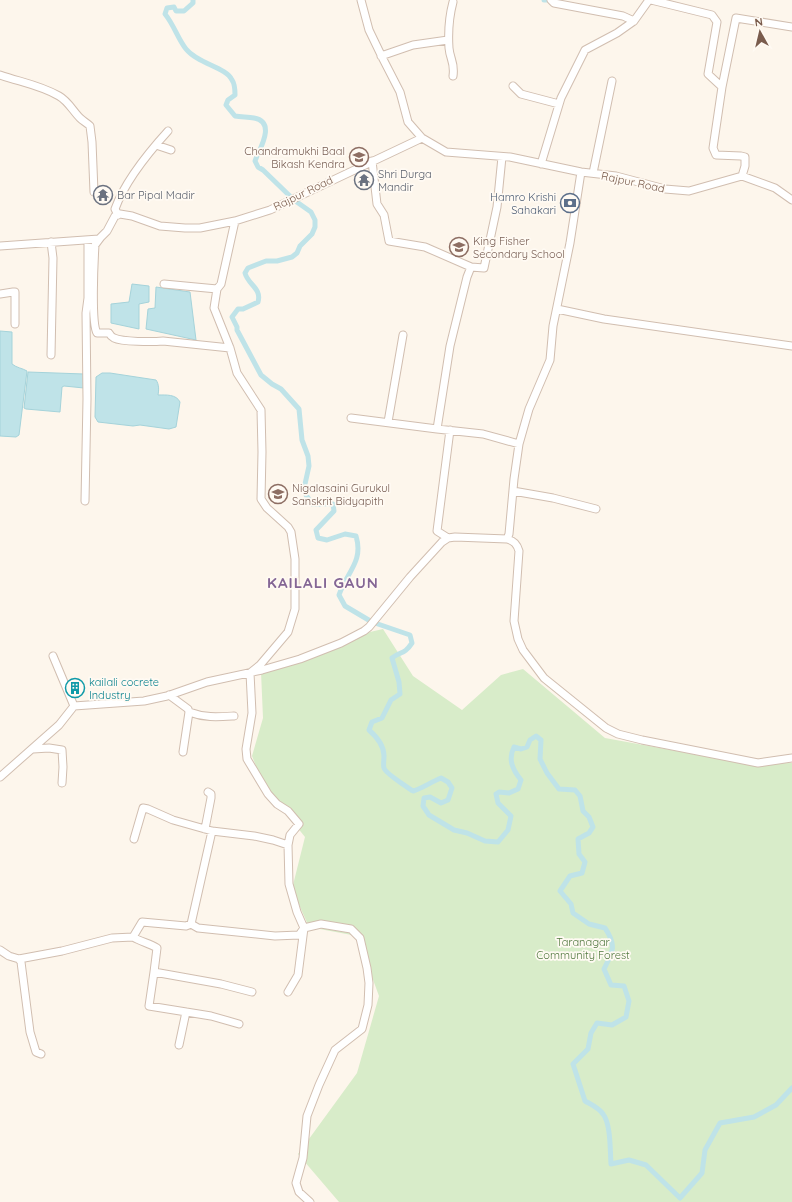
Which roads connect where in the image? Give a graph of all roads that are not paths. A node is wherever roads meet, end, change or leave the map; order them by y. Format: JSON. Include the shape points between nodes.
{"nodes":[{"id":1,"x":361,"y":0,"type":"edge"},
{"id":2,"x":650,"y":0,"type":"edge"},
{"id":3,"x":553,"y":1,"type":"edge"},
{"id":4,"x":453,"y":2,"type":"dead end"},
{"id":5,"x":634,"y":20,"type":"junction"},
{"id":6,"x":792,"y":27,"type":"edge"},
{"id":7,"x":448,"y":40,"type":"junction"},
{"id":8,"x":381,"y":56,"type":"junction"},
{"id":9,"x":0,"y":76,"type":"edge"},
{"id":10,"x":453,"y":76,"type":"dead end"},
{"id":11,"x":612,"y":82,"type":"dead end"},
{"id":12,"x":513,"y":86,"type":"dead end"},
{"id":13,"x":722,"y":87,"type":"junction"},
{"id":14,"x":559,"y":104,"type":"junction"},
{"id":15,"x":168,"y":131,"type":"dead end"},
{"id":16,"x":422,"y":138,"type":"junction"},
{"id":17,"x":156,"y":145,"type":"junction"},
{"id":18,"x":171,"y":150,"type":"dead end"},
{"id":19,"x":502,"y":156,"type":"junction"},
{"id":20,"x":372,"y":161,"type":"junction"},
{"id":21,"x":542,"y":164,"type":"junction"},
{"id":22,"x":581,"y":172,"type":"junction"},
{"id":23,"x":593,"y":173,"type":"junction"},
{"id":24,"x":742,"y":176,"type":"junction"},
{"id":25,"x":94,"y":192,"type":"dead end"},
{"id":26,"x":792,"y":200,"type":"edge"},
{"id":27,"x":118,"y":215,"type":"junction"},
{"id":28,"x":235,"y":221,"type":"junction"},
{"id":29,"x":102,"y":237,"type":"junction"},
{"id":30,"x":88,"y":240,"type":"junction"},
{"id":31,"x":51,"y":242,"type":"junction"},
{"id":32,"x":0,"y":246,"type":"edge"},
{"id":33,"x":471,"y":267,"type":"junction"},
{"id":34,"x":164,"y":284,"type":"dead end"},
{"id":35,"x":218,"y":289,"type":"junction"},
{"id":36,"x":0,"y":294,"type":"edge"},
{"id":37,"x":557,"y":309,"type":"junction"},
{"id":38,"x":15,"y":324,"type":"dead end"},
{"id":39,"x":403,"y":335,"type":"dead end"},
{"id":40,"x":792,"y":346,"type":"edge"},
{"id":41,"x":230,"y":348,"type":"junction"},
{"id":42,"x":51,"y":355,"type":"dead end"},
{"id":43,"x":351,"y":418,"type":"dead end"},
{"id":44,"x":388,"y":422,"type":"junction"},
{"id":45,"x":437,"y":429,"type":"junction"},
{"id":46,"x":450,"y":430,"type":"junction"},
{"id":47,"x":519,"y":444,"type":"junction"},
{"id":48,"x":513,"y":491,"type":"junction"},
{"id":49,"x":85,"y":500,"type":"dead end"},
{"id":50,"x":596,"y":509,"type":"dead end"},
{"id":51,"x":448,"y":538,"type":"junction"},
{"id":52,"x":507,"y":539,"type":"junction"},
{"id":53,"x":53,"y":656,"type":"dead end"},
{"id":54,"x":250,"y":673,"type":"junction"},
{"id":55,"x":169,"y":695,"type":"junction"},
{"id":56,"x":74,"y":706,"type":"junction"},
{"id":57,"x":189,"y":712,"type":"junction"},
{"id":58,"x":234,"y":716,"type":"dead end"},
{"id":59,"x":33,"y":750,"type":"junction"},
{"id":60,"x":183,"y":752,"type":"dead end"},
{"id":61,"x":792,"y":758,"type":"edge"},
{"id":62,"x":0,"y":777,"type":"edge"},
{"id":63,"x":62,"y":783,"type":"dead end"},
{"id":64,"x":208,"y":792,"type":"dead end"},
{"id":65,"x":209,"y":830,"type":"junction"},
{"id":66,"x":134,"y":839,"type":"dead end"},
{"id":67,"x":288,"y":845,"type":"junction"},
{"id":68,"x":191,"y":924,"type":"junction"},
{"id":69,"x":304,"y":928,"type":"junction"},
{"id":70,"x":133,"y":937,"type":"junction"},
{"id":71,"x":0,"y":950,"type":"edge"},
{"id":72,"x":19,"y":959,"type":"junction"},
{"id":73,"x":154,"y":972,"type":"junction"},
{"id":74,"x":252,"y":992,"type":"dead end"},
{"id":75,"x":288,"y":992,"type":"dead end"},
{"id":76,"x":186,"y":1012,"type":"junction"},
{"id":77,"x":239,"y":1024,"type":"dead end"},
{"id":78,"x":179,"y":1045,"type":"dead end"},
{"id":79,"x":41,"y":1054,"type":"dead end"},
{"id":80,"x":310,"y":1202,"type":"edge"}],
"edges":[{"from":1,"to":8,"type":"street"},
{"from":2,"to":5,"type":"street"},
{"from":2,"to":13,"type":"street","via":[[712,15],[717,22],[708,74]]},
{"from":3,"to":5,"type":"street"},
{"from":4,"to":7,"type":"street"},
{"from":5,"to":14,"type":"street","via":[[617,33],[585,50]]},
{"from":6,"to":13,"type":"street","via":[[736,18]]},
{"from":7,"to":8,"type":"street","via":[[413,45]]},
{"from":7,"to":10,"type":"street","via":[[454,63]]},
{"from":8,"to":16,"type":"street","via":[[400,92],[408,122]]},
{"from":9,"to":25,"type":"street","via":[[32,83],[58,95],[90,126]]},
{"from":11,"to":23,"type":"street"},
{"from":12,"to":14,"type":"street","via":[[521,94]]},
{"from":13,"to":24,"type":"street","via":[[713,148],[716,155],[745,158]]},
{"from":14,"to":21,"type":"street"},
{"from":15,"to":17,"type":"street"},
{"from":16,"to":19,"type":"street","name":"Rajpur Road","via":[[446,152]]},
{"from":16,"to":20,"type":"street","name":"Rajpur Road"},
{"from":17,"to":18,"type":"street"},
{"from":17,"to":27,"type":"street","via":[[118,200],[115,209]]},
{"from":19,"to":21,"type":"street","name":"Rajpur Road"},
{"from":19,"to":33,"type":"street","via":[[497,207],[484,268]]},
{"from":20,"to":28,"type":"street","name":"Rajpur Road","via":[[270,210]]},
{"from":20,"to":33,"type":"street","via":[[377,204],[384,215],[389,242],[426,247]]},
{"from":21,"to":22,"type":"street","name":"Rajpur Road"},
{"from":22,"to":23,"type":"street","name":"Rajpur Road"},
{"from":22,"to":37,"type":"street"},
{"from":23,"to":24,"type":"street","name":"Rajpur Road","via":[[616,176],[665,189],[689,191]]},
{"from":24,"to":26,"type":"street","via":[[775,188]]},
{"from":27,"to":28,"type":"street","name":"Rajpur Road","via":[[132,216],[160,226],[185,228],[200,228]]},
{"from":27,"to":29,"type":"street"},
{"from":28,"to":35,"type":"street"},
{"from":29,"to":30,"type":"street"},
{"from":29,"to":41,"type":"street","via":[[95,245],[94,314],[97,333],[109,333],[113,338],[128,340]]},
{"from":30,"to":31,"type":"street"},
{"from":30,"to":49,"type":"street"},
{"from":31,"to":32,"type":"street"},
{"from":31,"to":42,"type":"street"},
{"from":33,"to":45,"type":"street","via":[[450,346]]},
{"from":34,"to":35,"type":"street"},
{"from":35,"to":41,"type":"street","via":[[214,308]]},
{"from":36,"to":38,"type":"street","via":[[15,292]]},
{"from":37,"to":40,"type":"street","via":[[604,319]]},
{"from":37,"to":47,"type":"street","via":[[550,360],[529,409]]},
{"from":39,"to":44,"type":"street"},
{"from":41,"to":54,"type":"street","via":[[236,373],[261,410],[261,499],[291,532],[295,559],[295,609],[288,632]]},
{"from":43,"to":44,"type":"street"},
{"from":44,"to":45,"type":"street"},
{"from":45,"to":46,"type":"street"},
{"from":46,"to":47,"type":"street","via":[[483,434]]},
{"from":46,"to":51,"type":"street","via":[[437,531]]},
{"from":47,"to":48,"type":"street"},
{"from":48,"to":50,"type":"street"},
{"from":48,"to":52,"type":"street"},
{"from":51,"to":52,"type":"street"},
{"from":51,"to":54,"type":"street","via":[[410,577],[364,631],[300,659]]},
{"from":52,"to":61,"type":"street","via":[[512,540],[519,551],[514,621],[523,650],[544,678],[606,728],[642,740],[758,763]]},
{"from":53,"to":56,"type":"street"},
{"from":54,"to":55,"type":"street","via":[[207,682]]},
{"from":54,"to":67,"type":"street","via":[[252,713],[246,749],[247,759],[268,794],[299,824],[290,835]]},
{"from":55,"to":56,"type":"street","via":[[144,701]]},
{"from":55,"to":57,"type":"street"},
{"from":56,"to":59,"type":"street"},
{"from":57,"to":58,"type":"street","via":[[201,717]]},
{"from":57,"to":60,"type":"street"},
{"from":59,"to":62,"type":"street"},
{"from":59,"to":63,"type":"street","via":[[62,750]]},
{"from":64,"to":65,"type":"street","via":[[211,798]]},
{"from":65,"to":66,"type":"street","via":[[143,808]]},
{"from":65,"to":67,"type":"street","via":[[254,836]]},
{"from":65,"to":68,"type":"street"},
{"from":67,"to":69,"type":"street","via":[[289,884],[296,912]]},
{"from":68,"to":69,"type":"street","via":[[198,928],[275,936],[299,935]]},
{"from":68,"to":70,"type":"street","via":[[186,926],[142,922]]},
{"from":69,"to":75,"type":"street","via":[[298,975]]},
{"from":69,"to":80,"type":"street","via":[[321,924],[351,929],[360,938],[369,984],[368,1005],[362,1029],[335,1050],[307,1116],[304,1158],[296,1183],[300,1192]]},
{"from":70,"to":72,"type":"street","via":[[112,938]]},
{"from":70,"to":73,"type":"street","via":[[157,948]]},
{"from":71,"to":72,"type":"street"},
{"from":72,"to":79,"type":"street","via":[[30,1032],[36,1052]]},
{"from":73,"to":74,"type":"street"},
{"from":73,"to":76,"type":"street","via":[[149,1006]]},
{"from":76,"to":77,"type":"street"},
{"from":76,"to":78,"type":"street"}]}
